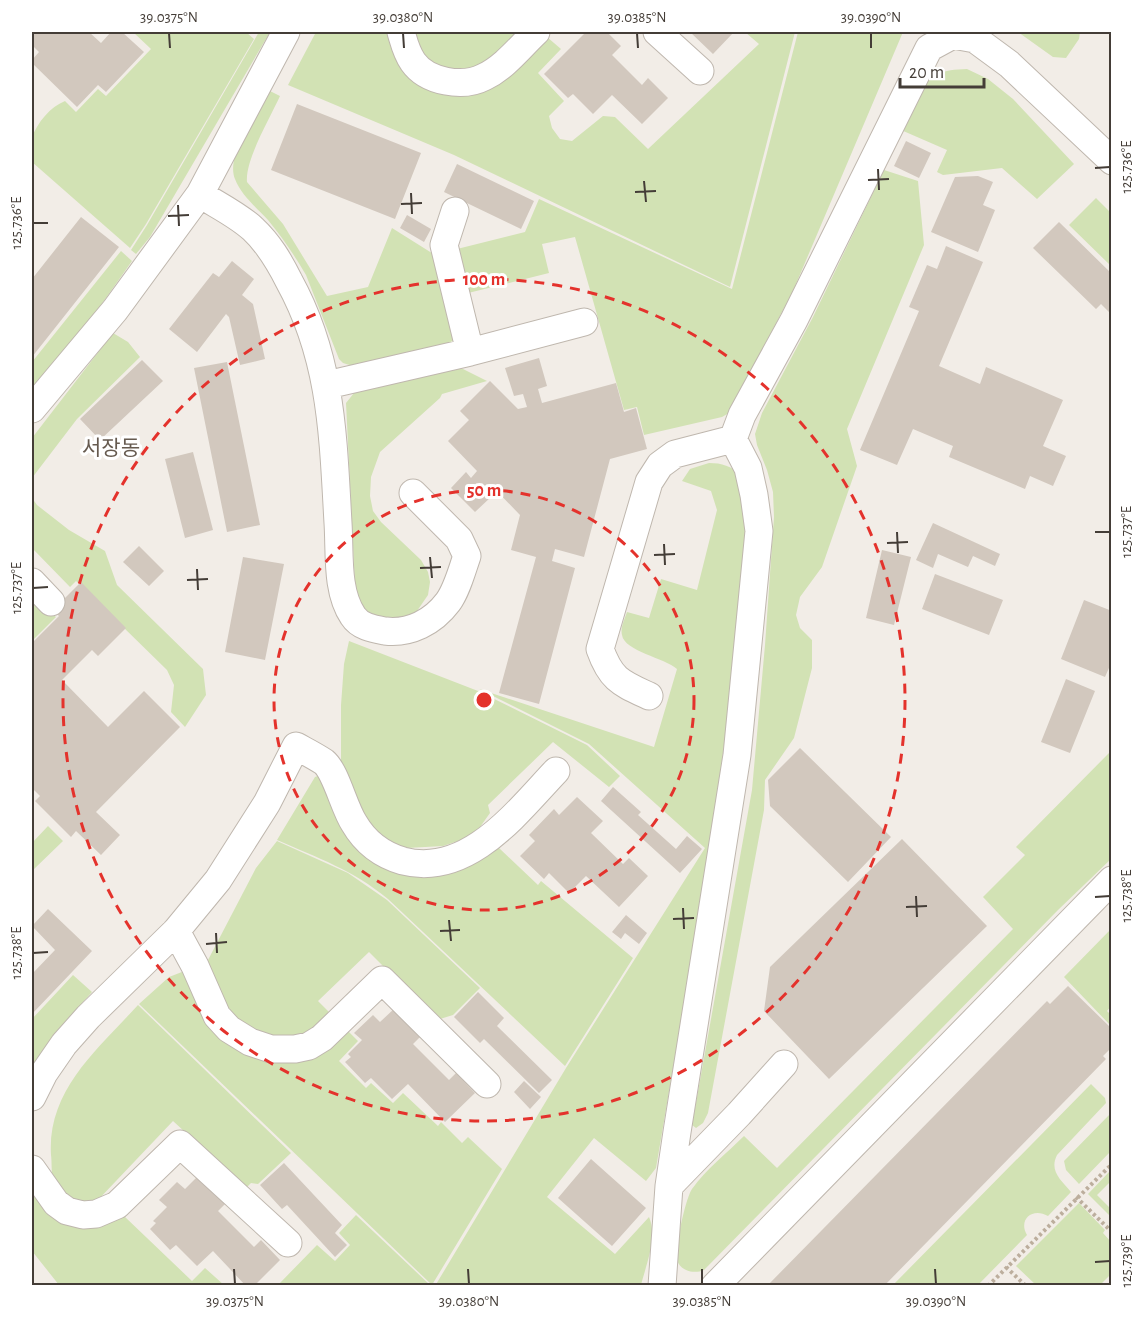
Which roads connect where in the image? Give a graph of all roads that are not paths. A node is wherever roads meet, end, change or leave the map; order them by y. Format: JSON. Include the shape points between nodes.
{"nodes":[{"id":1,"x":286,"y":32,"type":"edge"},
{"id":2,"x":401,"y":32,"type":"edge"},
{"id":3,"x":536,"y":32,"type":"edge"},
{"id":4,"x":657,"y":32,"type":"edge"},
{"id":5,"x":700,"y":71,"type":"dead end"},
{"id":6,"x":1106,"y":144,"type":"edge"},
{"id":7,"x":200,"y":194,"type":"junction"},
{"id":8,"x":455,"y":212,"type":"dead end"},
{"id":9,"x":584,"y":322,"type":"dead end"},
{"id":10,"x":470,"y":352,"type":"junction"},
{"id":11,"x":327,"y":385,"type":"junction"},
{"id":12,"x":32,"y":410,"type":"edge"},
{"id":13,"x":733,"y":439,"type":"junction"},
{"id":14,"x":413,"y":493,"type":"dead end"},
{"id":15,"x":32,"y":582,"type":"edge"},
{"id":16,"x":51,"y":602,"type":"dead end"},
{"id":17,"x":649,"y":696,"type":"dead end"},
{"id":18,"x":556,"y":771,"type":"dead end"},
{"id":19,"x":1112,"y":880,"type":"edge"},
{"id":20,"x":176,"y":931,"type":"junction"},
{"id":21,"x":784,"y":1064,"type":"dead end"},
{"id":22,"x":487,"y":1084,"type":"dead end"},
{"id":23,"x":32,"y":1096,"type":"edge"},
{"id":24,"x":32,"y":1169,"type":"edge"},
{"id":25,"x":669,"y":1186,"type":"junction"},
{"id":26,"x":288,"y":1243,"type":"dead end"},
{"id":27,"x":662,"y":1286,"type":"edge"},
{"id":28,"x":716,"y":1286,"type":"edge"}],
"edges":[{"from":1,"to":7,"type":"street"},
{"from":2,"to":3,"type":"street","via":[[414,64],[427,74],[439,80],[468,82],[498,69]]},
{"from":4,"to":5,"type":"street"},
{"from":6,"to":13,"type":"street","via":[[975,39],[953,35],[929,48],[794,320],[742,414]]},
{"from":7,"to":11,"type":"street","via":[[251,228],[275,253],[315,337]]},
{"from":7,"to":12,"type":"street","via":[[115,309]]},
{"from":8,"to":10,"type":"street","via":[[444,245]]},
{"from":9,"to":10,"type":"street"},
{"from":10,"to":11,"type":"street"},
{"from":11,"to":14,"type":"street","via":[[342,588],[354,618],[369,628],[394,632],[418,627],[433,618],[449,601],[467,556],[459,539]]},
{"from":13,"to":17,"type":"street","via":[[675,454],[660,465],[649,482],[600,650],[606,666],[620,683]]},
{"from":13,"to":25,"type":"street","via":[[748,468],[759,531],[737,755]]},
{"from":15,"to":16,"type":"street"},
{"from":18,"to":20,"type":"street","via":[[491,836],[468,852],[427,864],[384,854],[369,843],[354,824],[325,763],[296,746],[243,844]]},
{"from":19,"to":28,"type":"street"},
{"from":20,"to":22,"type":"street","via":[[217,1016],[250,1042],[271,1048],[309,1046],[382,980]]},
{"from":20,"to":23,"type":"street","via":[[64,1044]]},
{"from":21,"to":25,"type":"street"},
{"from":24,"to":26,"type":"street","via":[[56,1203],[67,1211],[96,1214],[117,1205],[180,1144]]},
{"from":25,"to":27,"type":"street"}]}
